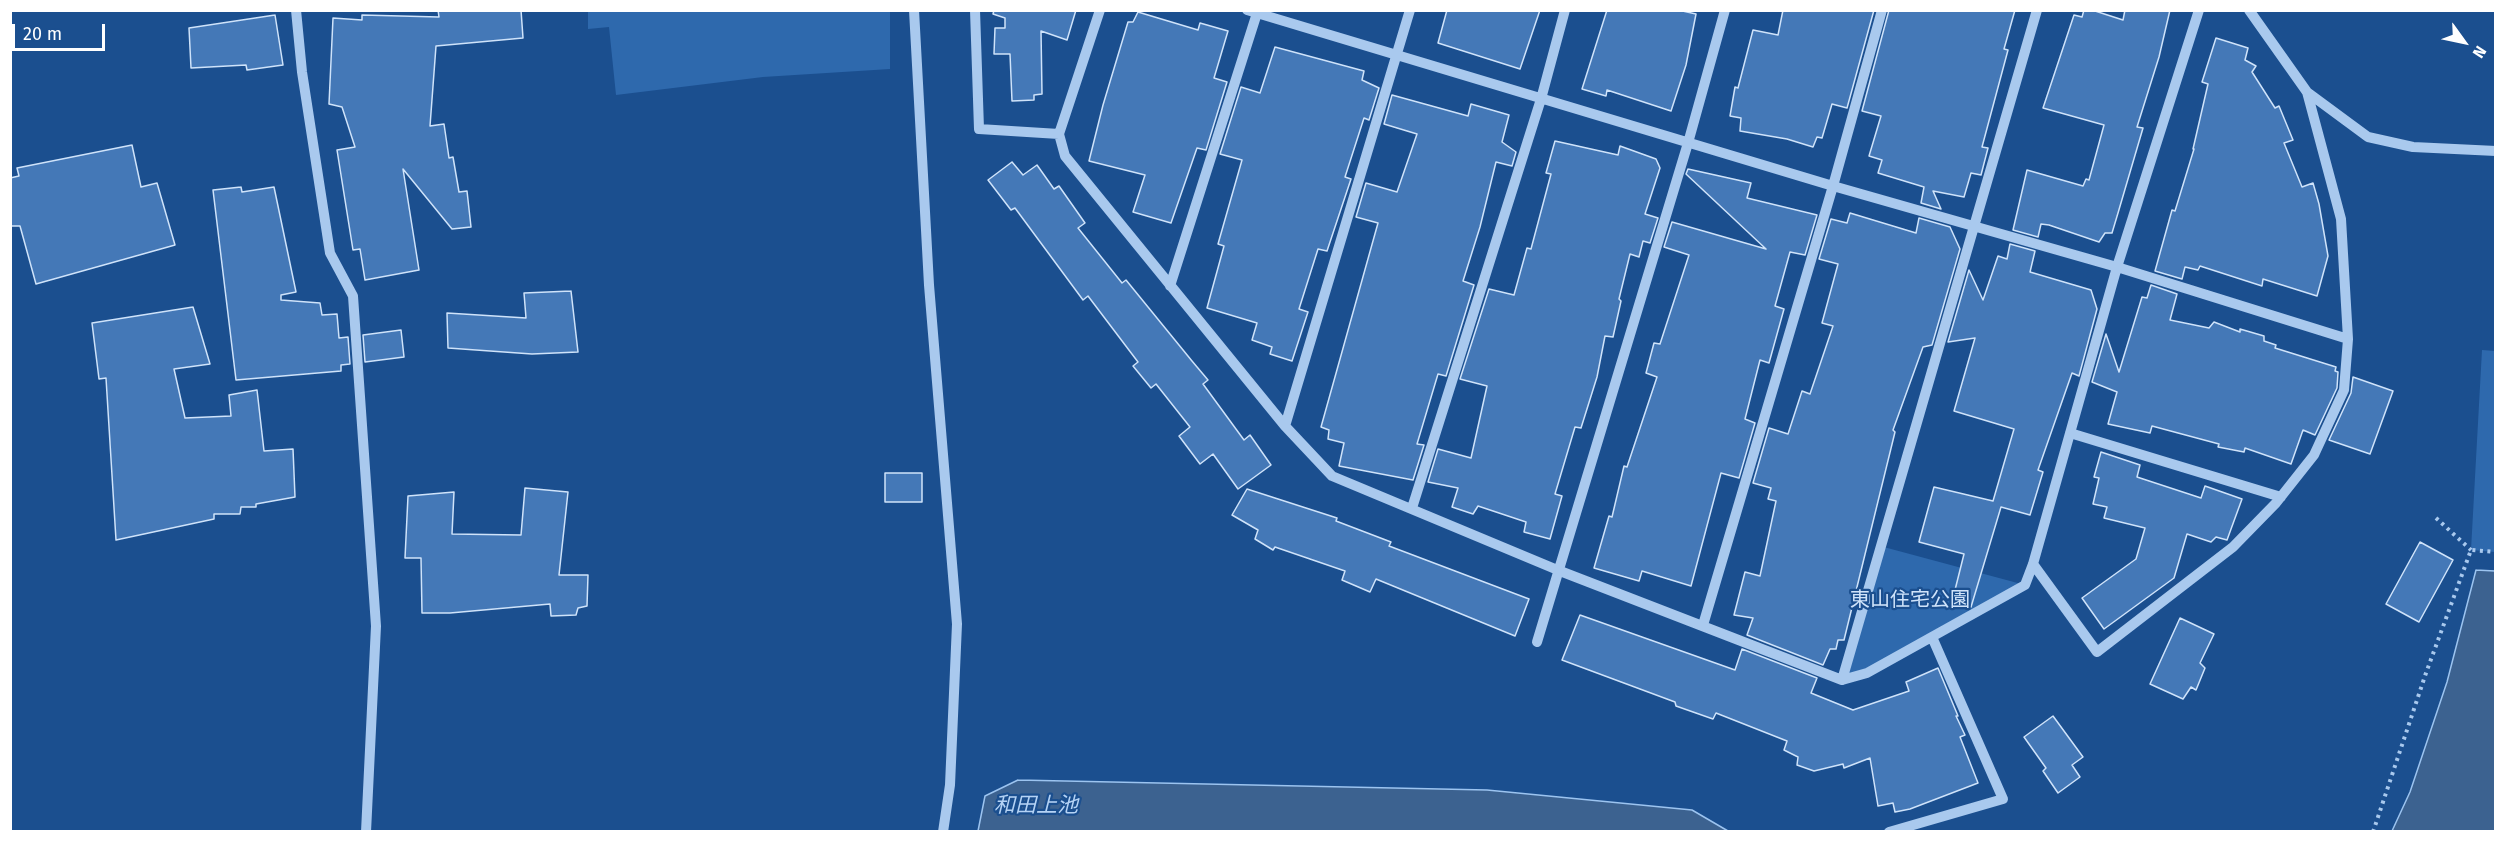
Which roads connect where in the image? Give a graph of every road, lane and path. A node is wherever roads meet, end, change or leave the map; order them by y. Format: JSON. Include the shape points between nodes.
{"nodes":[{"id":1,"x":296,"y":10,"type":"edge"},
{"id":2,"x":914,"y":10,"type":"edge"},
{"id":3,"x":975,"y":10,"type":"edge"},
{"id":4,"x":1100,"y":10,"type":"edge"},
{"id":5,"x":1410,"y":10,"type":"edge"},
{"id":6,"x":1565,"y":10,"type":"edge"},
{"id":7,"x":1725,"y":10,"type":"edge"},
{"id":8,"x":1882,"y":10,"type":"edge"},
{"id":9,"x":2037,"y":10,"type":"edge"},
{"id":10,"x":2199,"y":10,"type":"edge"},
{"id":11,"x":2249,"y":10,"type":"edge"},
{"id":12,"x":1254,"y":11,"type":"edge"},
{"id":13,"x":1397,"y":56,"type":"junction"},
{"id":14,"x":2307,"y":92,"type":"junction"},
{"id":15,"x":1541,"y":99,"type":"junction"},
{"id":16,"x":1059,"y":134,"type":"junction"},
{"id":17,"x":1688,"y":143,"type":"junction"},
{"id":18,"x":2496,"y":151,"type":"edge"},
{"id":19,"x":1833,"y":186,"type":"junction"},
{"id":20,"x":1973,"y":226,"type":"junction"},
{"id":21,"x":2116,"y":267,"type":"junction"},
{"id":22,"x":1170,"y":286,"type":"junction"},
{"id":23,"x":2348,"y":339,"type":"junction"},
{"id":24,"x":1285,"y":426,"type":"junction"},
{"id":25,"x":2070,"y":433,"type":"junction"},
{"id":26,"x":2281,"y":497,"type":"junction"},
{"id":27,"x":1412,"y":508,"type":"junction"},
{"id":28,"x":2436,"y":518,"type":"dead end"},
{"id":29,"x":2471,"y":550,"type":"junction"},
{"id":30,"x":2496,"y":552,"type":"edge"},
{"id":31,"x":2033,"y":564,"type":"junction"},
{"id":32,"x":1560,"y":571,"type":"junction"},
{"id":33,"x":1703,"y":625,"type":"junction"},
{"id":34,"x":1932,"y":637,"type":"junction"},
{"id":35,"x":1536,"y":642,"type":"dead end"},
{"id":36,"x":1842,"y":680,"type":"junction"},
{"id":37,"x":366,"y":831,"type":"edge"},
{"id":38,"x":943,"y":831,"type":"edge"},
{"id":39,"x":1889,"y":831,"type":"edge"},
{"id":40,"x":2373,"y":831,"type":"edge"}],
"edges":[{"from":1,"to":37,"type":"street","via":[[330,253],[353,296],[376,626]]},
{"from":2,"to":38,"type":"street","via":[[929,285],[957,624],[950,785]]},
{"from":3,"to":16,"type":"street","via":[[979,129]]},
{"from":4,"to":16,"type":"street"},
{"from":5,"to":13,"type":"street"},
{"from":6,"to":15,"type":"street"},
{"from":7,"to":17,"type":"street"},
{"from":8,"to":19,"type":"street"},
{"from":9,"to":20,"type":"street"},
{"from":10,"to":21,"type":"street"},
{"from":11,"to":14,"type":"street"},
{"from":12,"to":13,"type":"street"},
{"from":12,"to":22,"type":"street"},
{"from":13,"to":15,"type":"street"},
{"from":13,"to":24,"type":"street"},
{"from":14,"to":18,"type":"street","via":[[2368,137],[2413,147]]},
{"from":14,"to":23,"type":"street","via":[[2341,219]]},
{"from":15,"to":17,"type":"street"},
{"from":15,"to":27,"type":"street"},
{"from":16,"to":22,"type":"street","via":[[1065,156]]},
{"from":17,"to":19,"type":"street"},
{"from":17,"to":32,"type":"street"},
{"from":19,"to":20,"type":"street"},
{"from":19,"to":33,"type":"street"},
{"from":20,"to":21,"type":"street"},
{"from":20,"to":36,"type":"street"},
{"from":21,"to":23,"type":"street"},
{"from":21,"to":25,"type":"street"},
{"from":22,"to":24,"type":"street"},
{"from":23,"to":26,"type":"street","via":[[2344,390],[2314,455]]},
{"from":24,"to":27,"type":"street","via":[[1332,476]]},
{"from":25,"to":26,"type":"street"},
{"from":25,"to":31,"type":"street"},
{"from":26,"to":31,"type":"street","via":[[2233,547],[2097,652]]},
{"from":27,"to":32,"type":"street"},
{"from":28,"to":29,"type":"path"},
{"from":29,"to":30,"type":"path"},
{"from":29,"to":40,"type":"path"},
{"from":31,"to":34,"type":"street","via":[[2025,585]]},
{"from":32,"to":33,"type":"street"},
{"from":32,"to":35,"type":"street"},
{"from":33,"to":36,"type":"street"},
{"from":34,"to":36,"type":"street","via":[[1867,673]]},
{"from":34,"to":39,"type":"street","via":[[2002,799]]}]}
